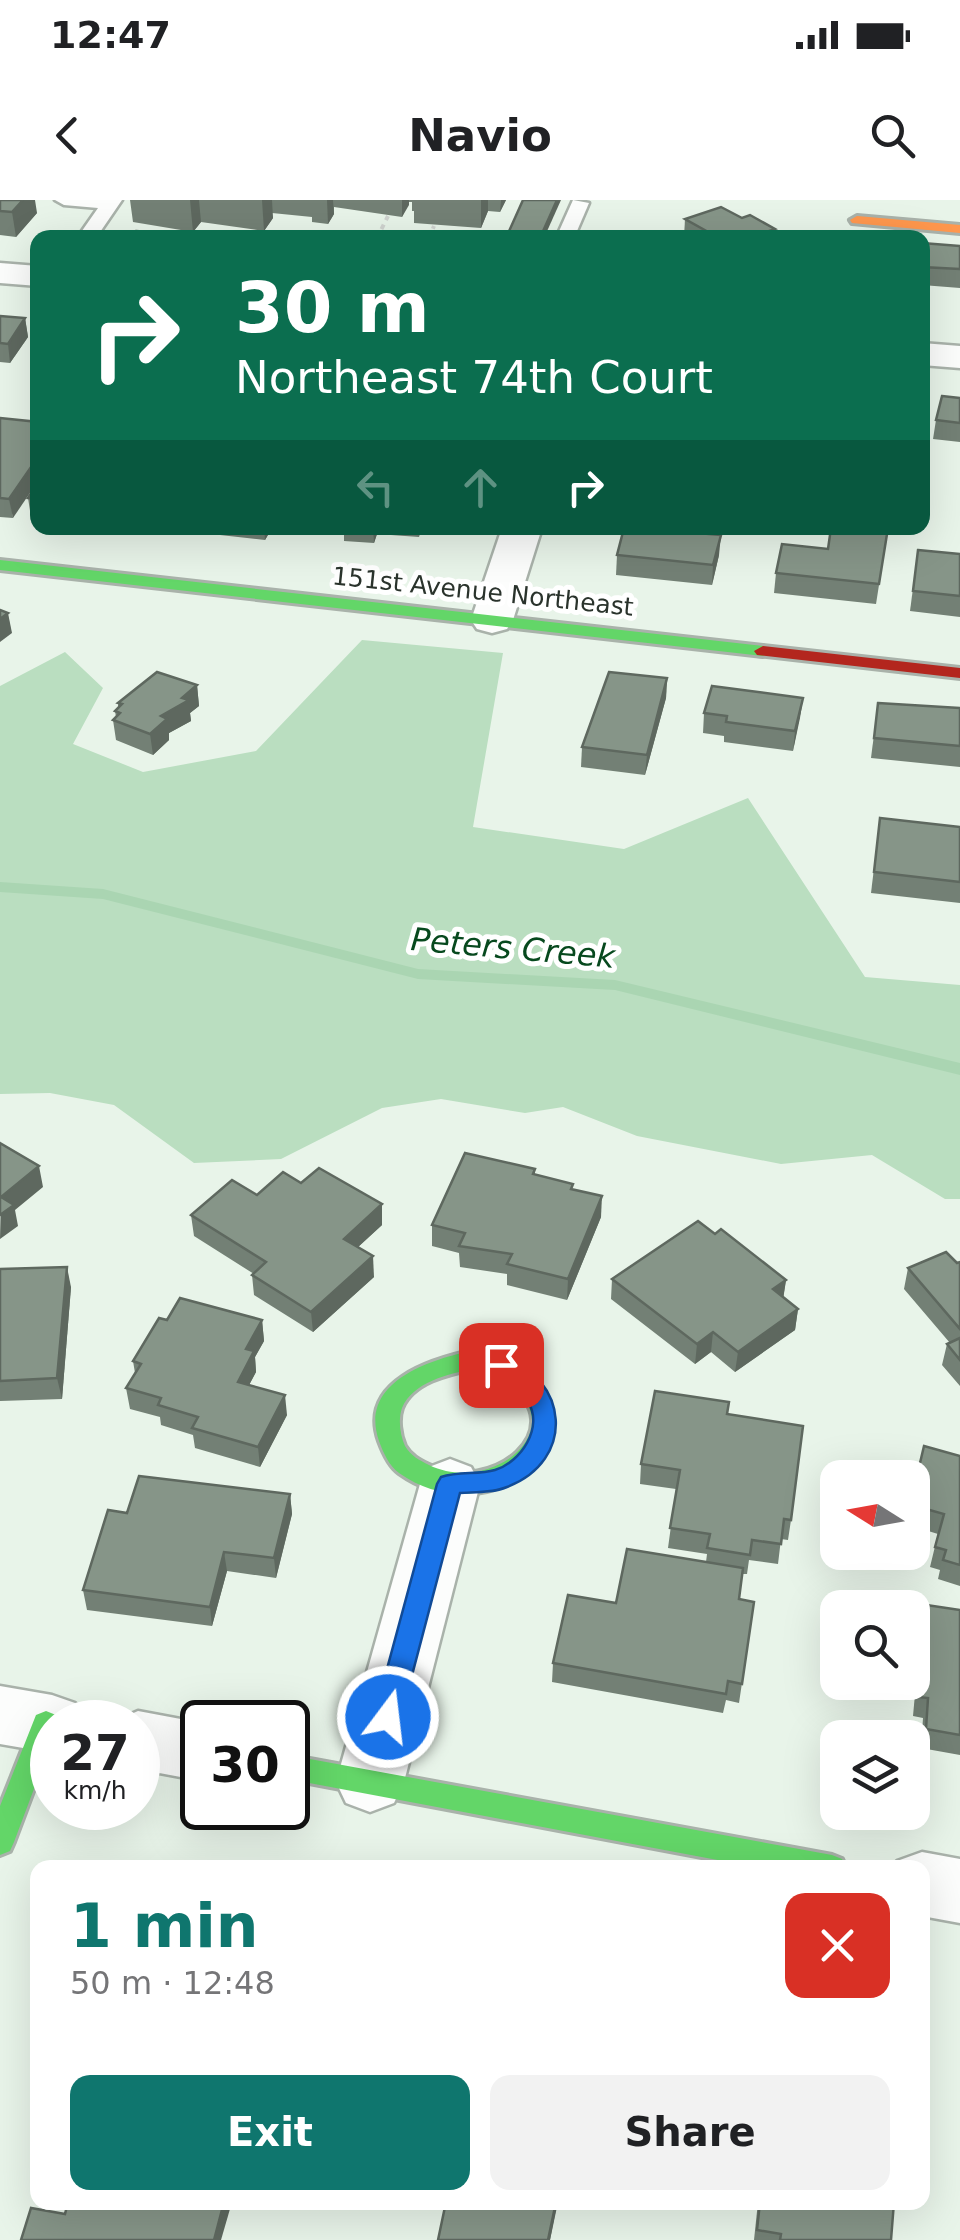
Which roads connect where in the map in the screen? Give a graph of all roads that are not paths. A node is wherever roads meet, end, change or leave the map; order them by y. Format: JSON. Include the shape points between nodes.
{"nodes":[{"id":1,"x":64,"y":200,"type":"edge"},
{"id":2,"x":112,"y":202,"type":"edge"},
{"id":3,"x":580,"y":203,"type":"dead end"},
{"id":4,"x":857,"y":220,"type":"dead end"},
{"id":5,"x":960,"y":229,"type":"edge"},
{"id":6,"x":92,"y":230,"type":"edge"},
{"id":7,"x":568,"y":230,"type":"edge"},
{"id":8,"x":0,"y":273,"type":"edge"},
{"id":9,"x":30,"y":275,"type":"edge"},
{"id":10,"x":930,"y":355,"type":"edge"},
{"id":11,"x":960,"y":358,"type":"edge"},
{"id":12,"x":520,"y":535,"type":"edge"},
{"id":13,"x":0,"y":565,"type":"edge"},
{"id":14,"x":492,"y":620,"type":"junction"},
{"id":15,"x":960,"y":673,"type":"edge"},
{"id":16,"x":450,"y":1484,"type":"junction"},
{"id":17,"x":30,"y":1732,"type":"edge"},
{"id":18,"x":310,"y":1771,"type":"edge"},
{"id":19,"x":370,"y":1782,"type":"junction"},
{"id":20,"x":0,"y":1842,"type":"edge"},
{"id":21,"x":789,"y":1860,"type":"edge"},
{"id":22,"x":930,"y":1885,"type":"edge"},
{"id":23,"x":960,"y":1891,"type":"edge"}],
"edges":[{"from":1,"to":2,"type":"lane"},
{"from":2,"to":6,"type":"lane"},
{"from":3,"to":7,"type":"lane"},
{"from":4,"to":5,"type":"street"},
{"from":8,"to":9,"type":"street"},
{"from":10,"to":11,"type":"street"},
{"from":12,"to":14,"type":"street"},
{"from":13,"to":14,"type":"street","name":"151st Avenue Northeast"},
{"from":14,"to":15,"type":"street","name":"151st Avenue Northeast"},
{"from":16,"to":16,"type":"street","via":[[501,1479],[537,1451],[544,1411],[536,1392],[501,1365],[475,1359],[424,1368],[391,1400],[390,1442],[403,1462]]},
{"from":16,"to":19,"type":"street"},
{"from":17,"to":20,"type":"street"},
{"from":18,"to":19,"type":"street"},
{"from":19,"to":21,"type":"street"},
{"from":22,"to":23,"type":"street"}]}
